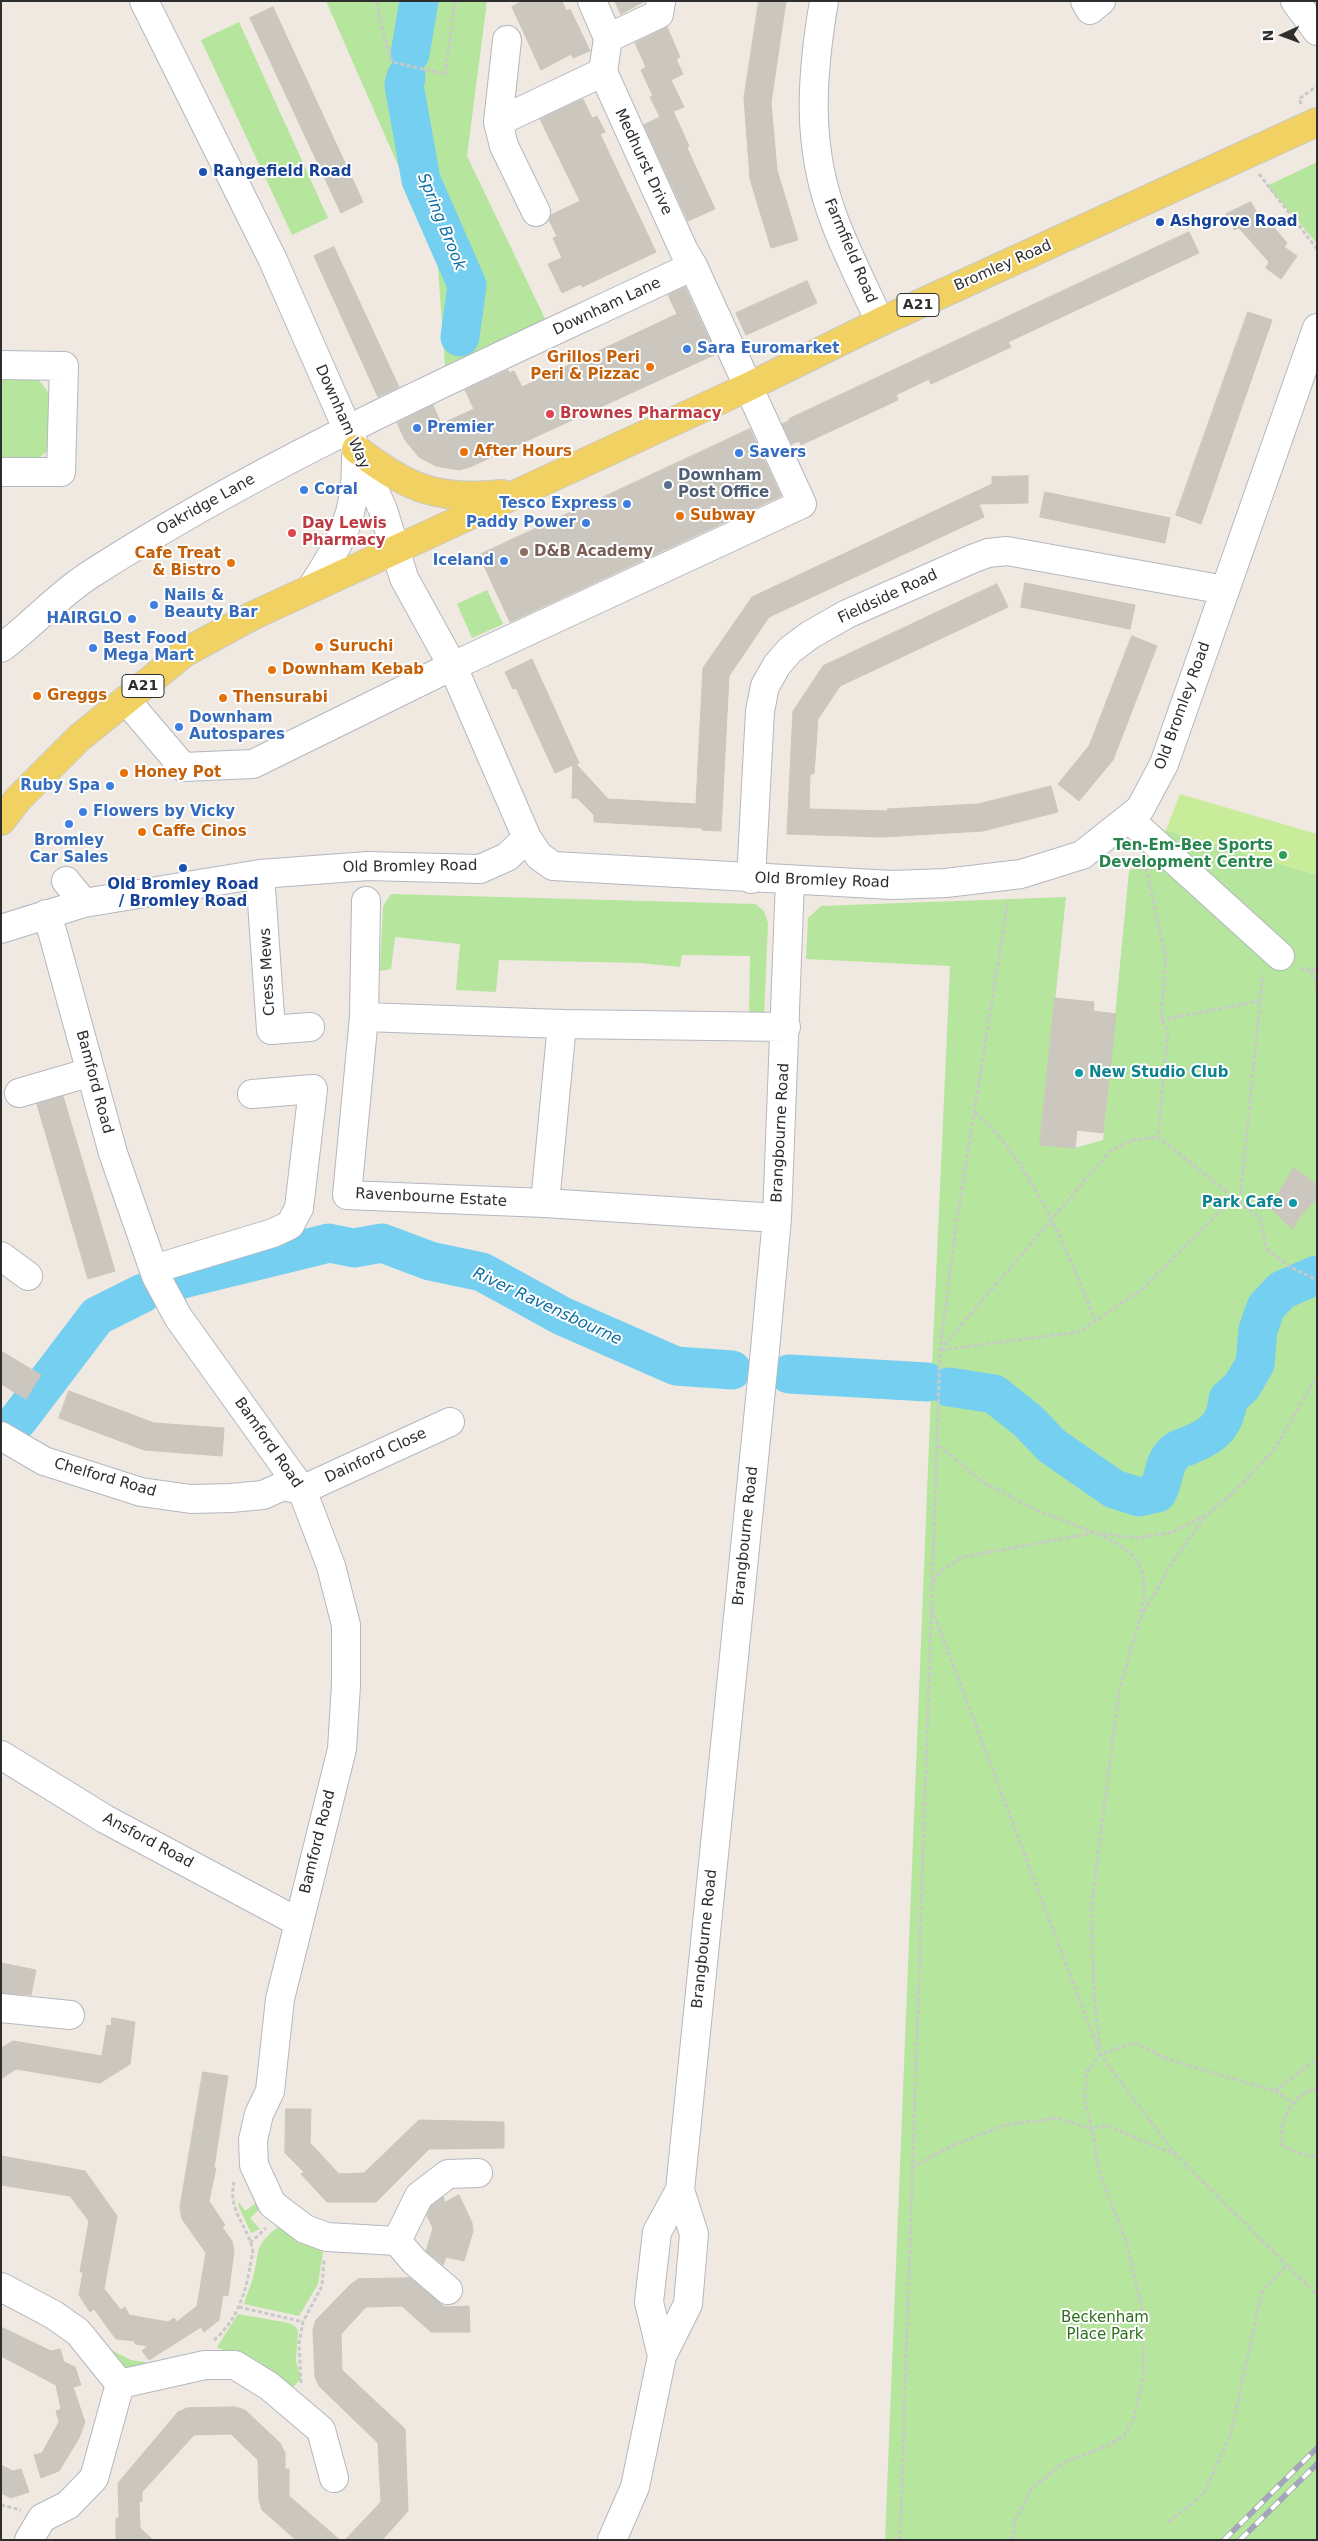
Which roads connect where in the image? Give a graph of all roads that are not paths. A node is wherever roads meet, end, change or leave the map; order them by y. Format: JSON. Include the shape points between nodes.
{"nodes":[{"id":1,"x":144,"y":1,"type":"edge"},
{"id":2,"x":592,"y":1,"type":"edge"},
{"id":3,"x":661,"y":1,"type":"edge"},
{"id":4,"x":824,"y":1,"type":"edge"},
{"id":5,"x":1085,"y":1,"type":"edge"},
{"id":6,"x":1101,"y":1,"type":"edge"},
{"id":7,"x":1295,"y":1,"type":"edge"},
{"id":8,"x":1317,"y":31,"type":"edge"},
{"id":9,"x":608,"y":38,"type":"junction"},
{"id":10,"x":508,"y":40,"type":"dead end"},
{"id":11,"x":603,"y":72,"type":"junction"},
{"id":12,"x":1310,"y":115,"type":"edge"},
{"id":13,"x":498,"y":122,"type":"junction"},
{"id":14,"x":536,"y":212,"type":"dead end"},
{"id":15,"x":689,"y":259,"type":"junction"},
{"id":16,"x":880,"y":322,"type":"junction"},
{"id":17,"x":1317,"y":328,"type":"edge"},
{"id":18,"x":1,"y":365,"type":"edge"},
{"id":19,"x":748,"y":387,"type":"junction"},
{"id":20,"x":352,"y":440,"type":"junction"},
{"id":21,"x":1,"y":472,"type":"edge"},
{"id":22,"x":521,"y":490,"type":"junction"},
{"id":23,"x":394,"y":550,"type":"junction"},
{"id":24,"x":312,"y":587,"type":"junction"},
{"id":25,"x":1225,"y":590,"type":"junction"},
{"id":26,"x":1,"y":648,"type":"edge"},
{"id":27,"x":454,"y":667,"type":"junction"},
{"id":28,"x":126,"y":700,"type":"junction"},
{"id":29,"x":1129,"y":819,"type":"junction"},
{"id":30,"x":1,"y":821,"type":"edge"},
{"id":31,"x":527,"y":838,"type":"junction"},
{"id":32,"x":260,"y":874,"type":"junction"},
{"id":33,"x":751,"y":879,"type":"junction"},
{"id":34,"x":790,"y":880,"type":"junction"},
{"id":35,"x":66,"y":881,"type":"dead end"},
{"id":36,"x":366,"y":901,"type":"dead end"},
{"id":37,"x":84,"y":903,"type":"junction"},
{"id":38,"x":46,"y":914,"type":"junction"},
{"id":39,"x":1,"y":928,"type":"edge"},
{"id":40,"x":1280,"y":956,"type":"road end"},
{"id":41,"x":364,"y":1017,"type":"junction"},
{"id":42,"x":562,"y":1024,"type":"junction"},
{"id":43,"x":310,"y":1027,"type":"dead end"},
{"id":44,"x":786,"y":1027,"type":"junction"},
{"id":45,"x":91,"y":1072,"type":"junction"},
{"id":46,"x":19,"y":1093,"type":"dead end"},
{"id":47,"x":252,"y":1094,"type":"dead end"},
{"id":48,"x":545,"y":1203,"type":"junction"},
{"id":49,"x":777,"y":1218,"type":"junction"},
{"id":50,"x":1,"y":1256,"type":"edge"},
{"id":51,"x":155,"y":1273,"type":"junction"},
{"id":52,"x":28,"y":1276,"type":"dead end"},
{"id":53,"x":450,"y":1422,"type":"dead end"},
{"id":54,"x":1,"y":1436,"type":"edge"},
{"id":55,"x":302,"y":1490,"type":"junction"},
{"id":56,"x":1,"y":1755,"type":"edge"},
{"id":57,"x":298,"y":1922,"type":"junction"},
{"id":58,"x":1,"y":2008,"type":"edge"},
{"id":59,"x":70,"y":2015,"type":"dead end"},
{"id":60,"x":478,"y":2173,"type":"dead end"},
{"id":61,"x":680,"y":2190,"type":"junction"},
{"id":62,"x":397,"y":2241,"type":"junction"},
{"id":63,"x":1,"y":2287,"type":"edge"},
{"id":64,"x":448,"y":2290,"type":"dead end"},
{"id":65,"x":662,"y":2356,"type":"junction"},
{"id":66,"x":120,"y":2384,"type":"junction"},
{"id":67,"x":334,"y":2478,"type":"dead end"},
{"id":68,"x":28,"y":2540,"type":"edge"},
{"id":69,"x":612,"y":2540,"type":"edge"}],
"edges":[{"from":1,"to":20,"type":"street","name":"Downham Way","via":[[272,258]]},
{"from":2,"to":9,"type":"street"},
{"from":3,"to":9,"type":"street","via":[[659,14]]},
{"from":4,"to":16,"type":"street","name":"Farmfield Road","via":[[814,58],[812,95],[818,164],[834,222]]},
{"from":5,"to":6,"type":"street","via":[[1090,10]]},
{"from":7,"to":8,"type":"street"},
{"from":9,"to":11,"type":"street"},
{"from":10,"to":13,"type":"street"},
{"from":11,"to":13,"type":"street"},
{"from":11,"to":15,"type":"street","name":"Medhurst Drive"},
{"from":12,"to":16,"type":"main road","name":"Bromley Road","number":"A21","via":[[1246,157]]},
{"from":13,"to":14,"type":"street","via":[[504,146]]},
{"from":15,"to":19,"type":"street"},
{"from":15,"to":20,"type":"street","name":"Downham Lane"},
{"from":16,"to":19,"type":"main road","name":"Bromley Road","number":"A21"},
{"from":17,"to":25,"type":"street","name":"Old Bromley Road"},
{"from":18,"to":21,"type":"street","via":[[64,366],[61,472]]},
{"from":19,"to":22,"type":"main road","name":"Bromley Road","number":"A21"},
{"from":19,"to":27,"type":"street","via":[[802,504]]},
{"from":20,"to":22,"type":"main road","via":[[383,470],[430,492],[465,496]]},
{"from":20,"to":23,"type":"street","name":"Downham Way","via":[[386,519]]},
{"from":20,"to":24,"type":"street","via":[[355,495],[349,521],[339,545]]},
{"from":20,"to":26,"type":"street","name":"Oakridge Lane","via":[[248,481],[88,576]]},
{"from":22,"to":23,"type":"main road","name":"Bromley Road","number":"A21"},
{"from":23,"to":24,"type":"main road","name":"Bromley Road","number":"A21"},
{"from":23,"to":27,"type":"street","name":"Downham Way","via":[[404,578]]},
{"from":24,"to":28,"type":"main road","name":"Bromley Road","number":"A21","via":[[184,653]]},
{"from":25,"to":29,"type":"street","name":"Old Bromley Road","via":[[1164,764],[1140,809]]},
{"from":25,"to":33,"type":"street","name":"Fieldside Road","via":[[1007,550],[972,559],[847,614],[810,635],[790,650],[765,686],[760,711]]},
{"from":27,"to":28,"type":"street","via":[[329,724],[252,764],[183,767]]},
{"from":27,"to":31,"type":"street","name":"Downham Way"},
{"from":28,"to":30,"type":"main road","name":"Bromley Road","number":"A21","via":[[79,738],[18,799]]},
{"from":29,"to":34,"type":"street","name":"Old Bromley Road","via":[[1082,855],[1021,874],[946,883],[892,885]]},
{"from":29,"to":40,"type":"street"},
{"from":31,"to":32,"type":"street","name":"Old Bromley Road","via":[[507,857],[480,869],[368,866]]},
{"from":31,"to":33,"type":"street","name":"Old Bromley Road","via":[[539,856],[553,866]]},
{"from":32,"to":37,"type":"street","name":"Old Bromley Road"},
{"from":32,"to":43,"type":"street","name":"Cress Mews","via":[[271,1030]]},
{"from":33,"to":34,"type":"street","name":"Old Bromley Road"},
{"from":34,"to":44,"type":"street","name":"Brangbourne Road"},
{"from":35,"to":37,"type":"street"},
{"from":36,"to":41,"type":"street","name":"Ravenbourne Estate"},
{"from":37,"to":38,"type":"street","name":"Old Bromley Road"},
{"from":38,"to":39,"type":"street","name":"Old Bromley Road"},
{"from":38,"to":45,"type":"street","name":"Bamford Road"},
{"from":41,"to":42,"type":"street"},
{"from":41,"to":48,"type":"street","name":"Ravenbourne Estate","via":[[347,1195]]},
{"from":42,"to":44,"type":"street"},
{"from":42,"to":48,"type":"street"},
{"from":44,"to":49,"type":"street","name":"Brangbourne Road"},
{"from":45,"to":46,"type":"street"},
{"from":45,"to":51,"type":"street","name":"Bamford Road","via":[[113,1153]]},
{"from":47,"to":51,"type":"street","via":[[312,1089],[299,1208],[290,1225]]},
{"from":48,"to":49,"type":"street","name":"Ravenbourne Estate"},
{"from":49,"to":61,"type":"street","name":"Brangbourne Road"},
{"from":50,"to":52,"type":"street"},
{"from":51,"to":55,"type":"street","name":"Bamford Road","via":[[178,1317]]},
{"from":53,"to":55,"type":"street","name":"Dainford Close"},
{"from":54,"to":55,"type":"street","name":"Chelford Road","via":[[44,1461],[141,1492],[191,1499],[263,1495],[283,1486]]},
{"from":55,"to":57,"type":"street","name":"Bamford Road","via":[[331,1566],[346,1625],[346,1685],[342,1748]]},
{"from":56,"to":57,"type":"street","name":"Ansford Road","via":[[105,1818]]},
{"from":57,"to":62,"type":"street","name":"Bamford Road","via":[[280,1999],[270,2091],[259,2114],[253,2140],[254,2165],[272,2204],[305,2229],[327,2237]]},
{"from":58,"to":59,"type":"street"},
{"from":60,"to":62,"type":"street","via":[[448,2174],[419,2196]]},
{"from":61,"to":65,"type":"street","name":"Brangbourne Road","via":[[657,2232],[649,2302]]},
{"from":61,"to":65,"type":"street","name":"Brangbourne Road","via":[[694,2234],[688,2304]]},
{"from":62,"to":64,"type":"street","via":[[414,2261]]},
{"from":63,"to":66,"type":"street","via":[[54,2315],[78,2332]]},
{"from":65,"to":69,"type":"street","name":"Brangbourne Road","via":[[635,2487]]},
{"from":66,"to":67,"type":"street","via":[[205,2365],[236,2365],[253,2374],[321,2430]]},
{"from":66,"to":68,"type":"street","via":[[94,2478],[68,2505],[42,2518]]}]}
